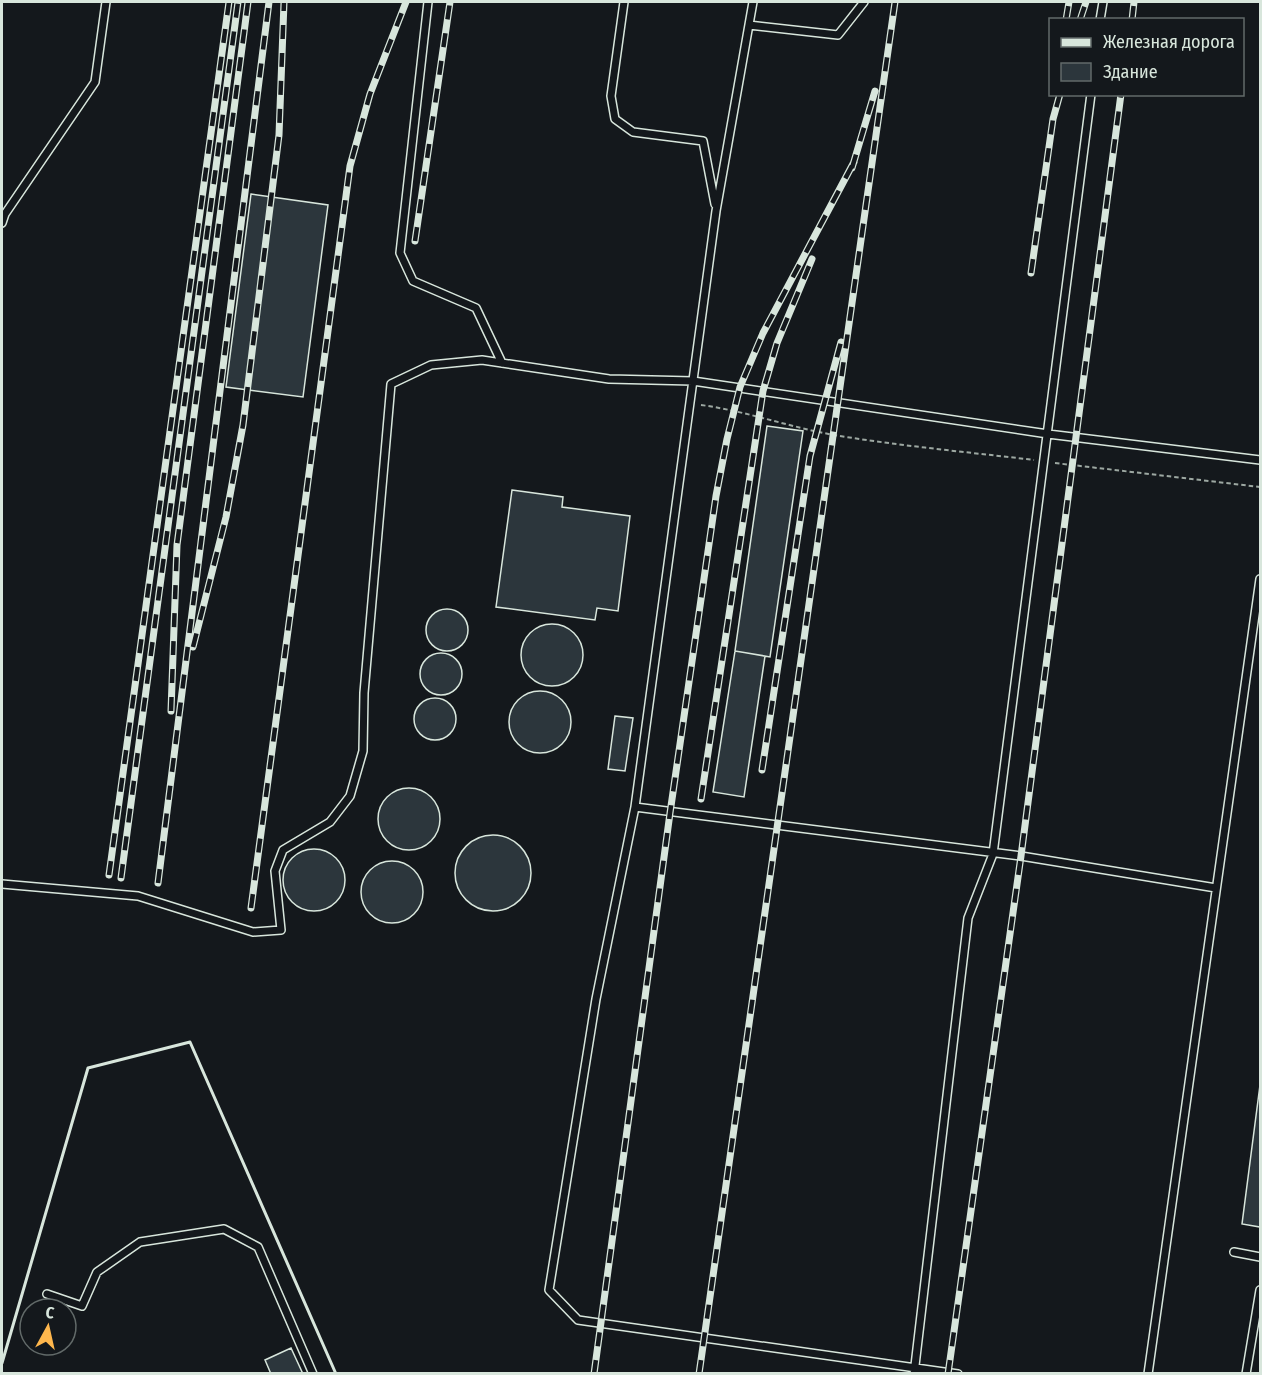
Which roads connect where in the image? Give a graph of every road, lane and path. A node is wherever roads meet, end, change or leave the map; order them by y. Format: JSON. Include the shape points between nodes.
{"nodes":[{"id":1,"x":106,"y":2,"type":"edge"},
{"id":2,"x":428,"y":2,"type":"edge"},
{"id":3,"x":624,"y":2,"type":"edge"},
{"id":4,"x":753,"y":2,"type":"edge"},
{"id":5,"x":864,"y":2,"type":"edge"},
{"id":6,"x":1103,"y":2,"type":"edge"},
{"id":7,"x":1100,"y":18,"type":"edge"},
{"id":8,"x":749,"y":25,"type":"junction"},
{"id":9,"x":1091,"y":96,"type":"edge"},
{"id":10,"x":716,"y":211,"type":"junction"},
{"id":11,"x":2,"y":223,"type":"edge"},
{"id":12,"x":502,"y":363,"type":"junction"},
{"id":13,"x":693,"y":381,"type":"junction"},
{"id":14,"x":690,"y":404,"type":"junction"},
{"id":15,"x":1048,"y":434,"type":"junction"},
{"id":16,"x":1260,"y":460,"type":"edge"},
{"id":17,"x":1045,"y":461,"type":"junction"},
{"id":18,"x":1260,"y":487,"type":"edge"},
{"id":19,"x":1260,"y":579,"type":"edge"},
{"id":20,"x":635,"y":807,"type":"junction"},
{"id":21,"x":993,"y":854,"type":"junction"},
{"id":22,"x":2,"y":884,"type":"edge"},
{"id":23,"x":1216,"y":888,"type":"junction"},
{"id":24,"x":1234,"y":1252,"type":"dead end"},
{"id":25,"x":1260,"y":1257,"type":"edge"},
{"id":26,"x":1260,"y":1290,"type":"edge"},
{"id":27,"x":47,"y":1294,"type":"dead end"},
{"id":28,"x":915,"y":1370,"type":"edge"},
{"id":29,"x":313,"y":1374,"type":"edge"},
{"id":30,"x":958,"y":1374,"type":"edge"},
{"id":31,"x":1148,"y":1374,"type":"edge"},
{"id":32,"x":1246,"y":1374,"type":"edge"}],
"edges":[{"from":1,"to":11,"type":"lane","via":[[95,82]]},
{"from":2,"to":12,"type":"lane","via":[[400,253],[413,281],[476,308]]},
{"from":3,"to":10,"type":"lane","via":[[611,96],[615,119],[633,132],[703,141]]},
{"from":4,"to":8,"type":"lane"},
{"from":5,"to":8,"type":"lane","via":[[838,35]]},
{"from":6,"to":7,"type":"lane"},
{"from":8,"to":10,"type":"lane"},
{"from":9,"to":15,"type":"lane"},
{"from":10,"to":13,"type":"lane"},
{"from":12,"to":13,"type":"lane","via":[[609,379]]},
{"from":12,"to":22,"type":"lane","via":[[482,360],[430,365],[391,384],[364,693],[363,751],[350,796],[330,822],[283,850],[275,871],[281,930],[253,932],[138,896]]},
{"from":13,"to":14,"type":"lane"},
{"from":13,"to":15,"type":"lane"},
{"from":14,"to":17,"type":"path","via":[[743,411],[766,421],[835,435]]},
{"from":14,"to":20,"type":"lane"},
{"from":15,"to":16,"type":"lane"},
{"from":15,"to":17,"type":"lane"},
{"from":17,"to":18,"type":"path"},
{"from":17,"to":21,"type":"lane"},
{"from":19,"to":23,"type":"lane"},
{"from":20,"to":21,"type":"lane"},
{"from":20,"to":28,"type":"lane","via":[[596,999],[549,1290],[578,1320]]},
{"from":21,"to":23,"type":"lane"},
{"from":21,"to":28,"type":"lane","via":[[968,918]]},
{"from":23,"to":31,"type":"lane"},
{"from":24,"to":25,"type":"lane"},
{"from":26,"to":32,"type":"lane"},
{"from":27,"to":29,"type":"lane","via":[[82,1306],[97,1272],[140,1242],[224,1229],[258,1247]]},
{"from":28,"to":30,"type":"lane"}]}
